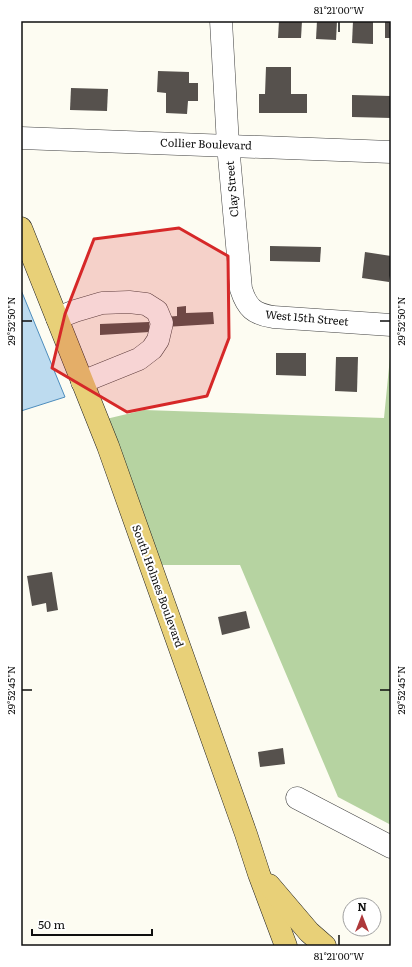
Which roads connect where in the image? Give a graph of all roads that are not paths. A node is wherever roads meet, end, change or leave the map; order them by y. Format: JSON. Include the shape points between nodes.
{"nodes":[{"id":1,"x":221,"y":21,"type":"edge"},
{"id":2,"x":21,"y":138,"type":"edge"},
{"id":3,"x":228,"y":145,"type":"junction"},
{"id":4,"x":391,"y":152,"type":"edge"},
{"id":5,"x":21,"y":228,"type":"edge"},
{"id":6,"x":241,"y":284,"type":"joint"},
{"id":7,"x":57,"y":318,"type":"junction"},
{"id":8,"x":391,"y":325,"type":"edge"},
{"id":9,"x":82,"y":382,"type":"junction"},
{"id":10,"x":297,"y":798,"type":"dead end"},
{"id":11,"x":391,"y":847,"type":"edge"},
{"id":12,"x":259,"y":874,"type":"junction"},
{"id":13,"x":286,"y":946,"type":"edge"},
{"id":14,"x":325,"y":946,"type":"edge"}],
"edges":[{"from":1,"to":3,"type":"street","name":"Clay Street"},
{"from":2,"to":3,"type":"street","name":"Collier Boulevard"},
{"from":3,"to":4,"type":"street","name":"Collier Boulevard"},
{"from":3,"to":6,"type":"street","name":"Clay Street"},
{"from":5,"to":7,"type":"main road","name":"South Holmes Boulevard"},
{"from":6,"to":8,"type":"street","name":"West 15th Street","via":[[245,301],[253,310],[263,315]]},
{"from":7,"to":9,"type":"main road","name":"South Holmes Boulevard"},
{"from":7,"to":9,"type":"street","via":[[102,303],[129,302],[146,304],[157,312],[162,323],[158,340],[152,350],[139,359]]},
{"from":9,"to":12,"type":"main road","name":"South Holmes Boulevard","via":[[108,446]]},
{"from":10,"to":11,"type":"street"},
{"from":12,"to":13,"type":"main road","name":"South Holmes Boulevard"},
{"from":12,"to":14,"type":"main road","via":[[309,932]]}]}
